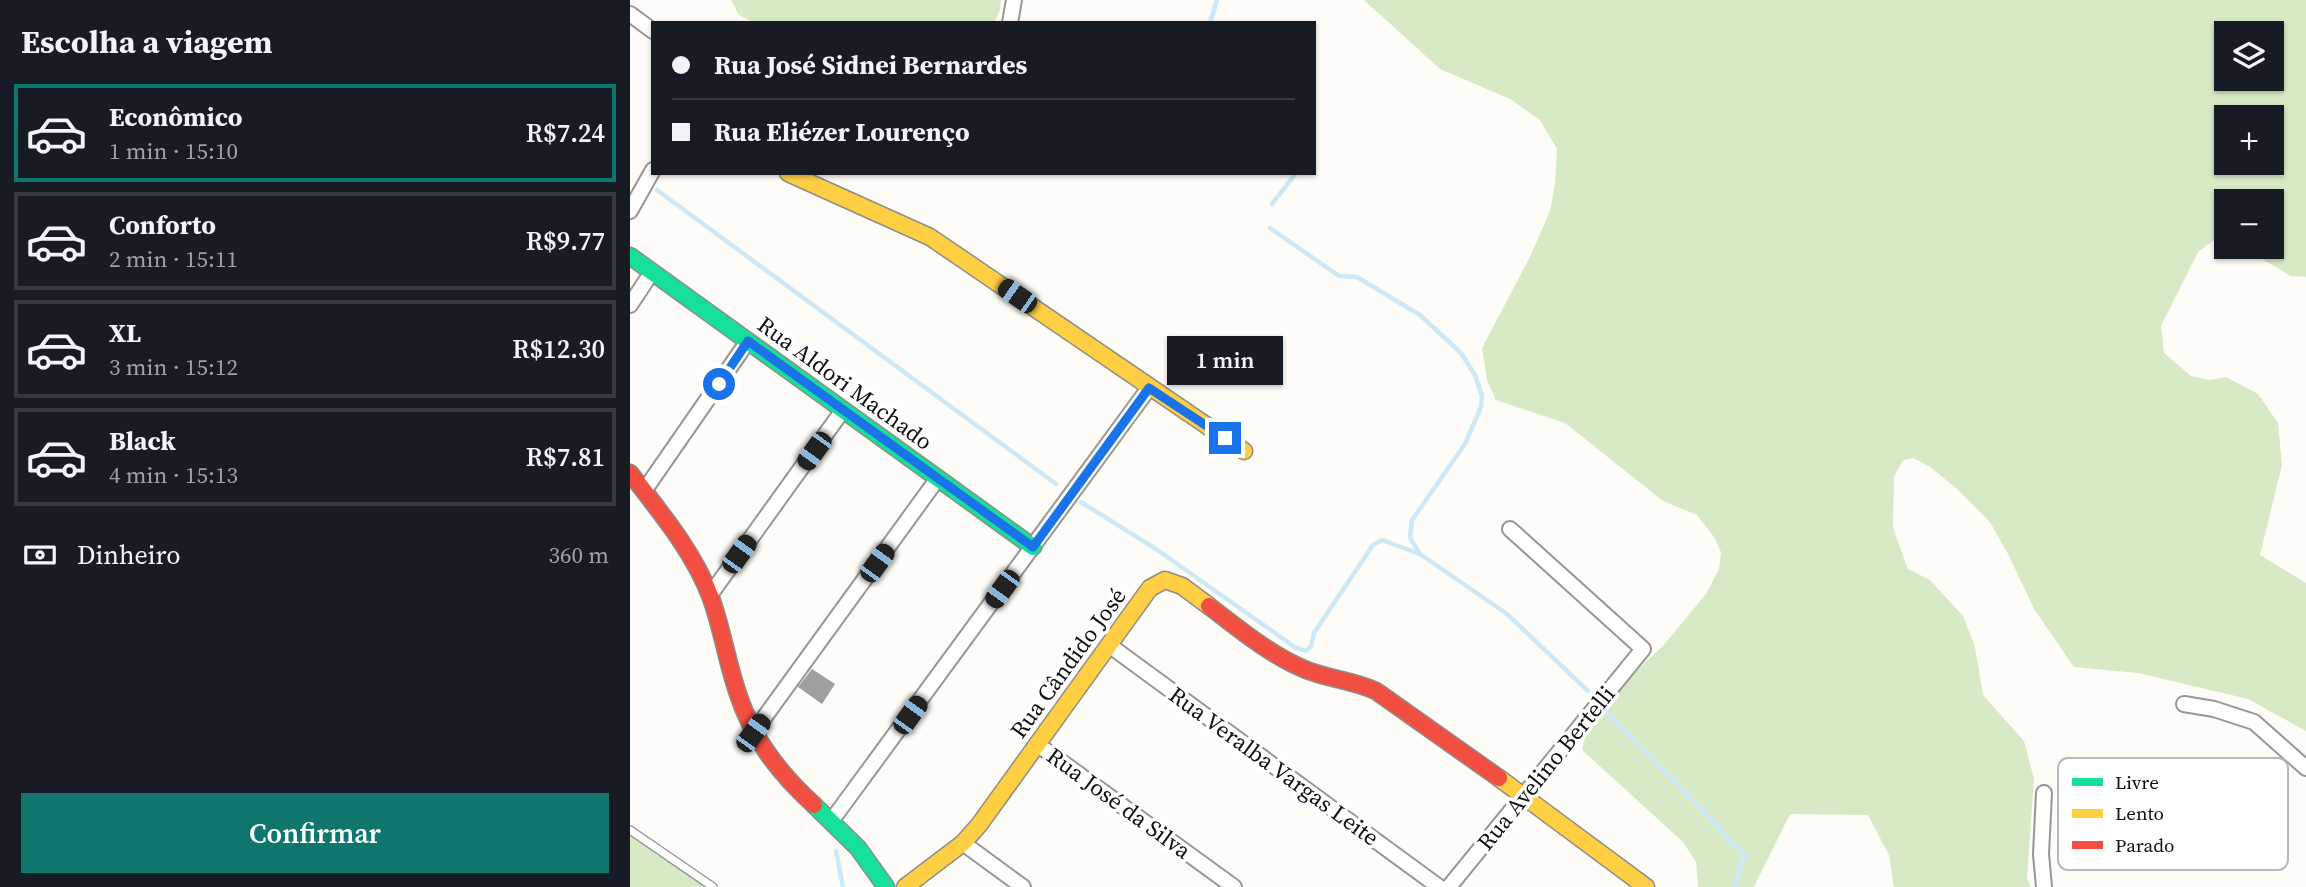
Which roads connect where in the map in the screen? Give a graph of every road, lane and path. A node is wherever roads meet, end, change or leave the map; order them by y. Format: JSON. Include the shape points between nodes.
{"nodes":[{"id":1,"x":1014,"y":0,"type":"edge"},
{"id":2,"x":630,"y":14,"type":"edge"},
{"id":3,"x":1010,"y":21,"type":"edge"},
{"id":4,"x":651,"y":29,"type":"edge"},
{"id":5,"x":651,"y":174,"type":"edge"},
{"id":6,"x":792,"y":175,"type":"edge"},
{"id":7,"x":630,"y":211,"type":"edge"},
{"id":8,"x":630,"y":256,"type":"edge"},
{"id":9,"x":652,"y":272,"type":"junction"},
{"id":10,"x":630,"y":305,"type":"edge"},
{"id":11,"x":748,"y":341,"type":"junction"},
{"id":12,"x":1149,"y":388,"type":"junction"},
{"id":13,"x":844,"y":410,"type":"junction"},
{"id":14,"x":1244,"y":451,"type":"dead end"},
{"id":15,"x":630,"y":473,"type":"edge"},
{"id":16,"x":938,"y":478,"type":"junction"},
{"id":17,"x":644,"y":491,"type":"junction"},
{"id":18,"x":1510,"y":528,"type":"dead end"},
{"id":19,"x":1033,"y":547,"type":"junction"},
{"id":20,"x":710,"y":595,"type":"junction"},
{"id":21,"x":1109,"y":645,"type":"junction"},
{"id":22,"x":2184,"y":704,"type":"dead end"},
{"id":23,"x":753,"y":733,"type":"junction"},
{"id":24,"x":1037,"y":744,"type":"junction"},
{"id":25,"x":2306,"y":768,"type":"edge"},
{"id":26,"x":2044,"y":793,"type":"dead end"},
{"id":27,"x":1523,"y":795,"type":"junction"},
{"id":28,"x":832,"y":820,"type":"junction"},
{"id":29,"x":630,"y":830,"type":"edge"},
{"id":30,"x":963,"y":843,"type":"junction"},
{"id":31,"x":713,"y":887,"type":"edge"},
{"id":32,"x":886,"y":887,"type":"edge"},
{"id":33,"x":905,"y":887,"type":"edge"},
{"id":34,"x":1023,"y":887,"type":"edge"},
{"id":35,"x":1234,"y":887,"type":"edge"},
{"id":36,"x":1439,"y":887,"type":"edge"},
{"id":37,"x":1449,"y":887,"type":"edge"},
{"id":38,"x":1646,"y":887,"type":"edge"},
{"id":39,"x":2044,"y":887,"type":"edge"}],
"edges":[{"from":1,"to":3,"type":"street"},
{"from":2,"to":4,"type":"street"},
{"from":5,"to":7,"type":"street"},
{"from":6,"to":12,"type":"street","via":[[930,237]]},
{"from":8,"to":9,"type":"street","name":"Rua Aldori Machado"},
{"from":9,"to":10,"type":"street"},
{"from":9,"to":11,"type":"street","name":"Rua Aldori Machado"},
{"from":11,"to":13,"type":"street","name":"Rua Aldori Machado"},
{"from":11,"to":17,"type":"street"},
{"from":12,"to":14,"type":"street"},
{"from":12,"to":19,"type":"street"},
{"from":13,"to":16,"type":"street","name":"Rua Aldori Machado"},
{"from":13,"to":20,"type":"street"},
{"from":15,"to":17,"type":"street"},
{"from":16,"to":19,"type":"street","name":"Rua Aldori Machado"},
{"from":16,"to":23,"type":"street"},
{"from":17,"to":20,"type":"street","via":[[692,557]]},
{"from":18,"to":27,"type":"street","name":"Rua Avelino Bertelli","via":[[1643,649]]},
{"from":19,"to":28,"type":"street"},
{"from":20,"to":23,"type":"street","via":[[737,695]]},
{"from":21,"to":24,"type":"street","name":"Rua Cândido José"},
{"from":21,"to":27,"type":"street","name":"Rua Cândido José","via":[[1150,588],[1165,580],[1174,582],[1289,661],[1376,691]]},
{"from":21,"to":36,"type":"street","name":"Rua Veralba Vargas Leite"},
{"from":22,"to":25,"type":"street","via":[[2254,722]]},
{"from":23,"to":28,"type":"street","via":[[787,778]]},
{"from":24,"to":30,"type":"street","name":"Rua Cândido José"},
{"from":24,"to":35,"type":"street","name":"Rua José da Silva"},
{"from":26,"to":39,"type":"street"},
{"from":27,"to":37,"type":"street","name":"Rua Avelino Bertelli"},
{"from":27,"to":38,"type":"street","name":"Rua Cândido José"},
{"from":28,"to":32,"type":"street","via":[[866,856]]},
{"from":29,"to":31,"type":"lane"},
{"from":30,"to":33,"type":"street","name":"Rua Cândido José"},
{"from":30,"to":34,"type":"street"}]}
